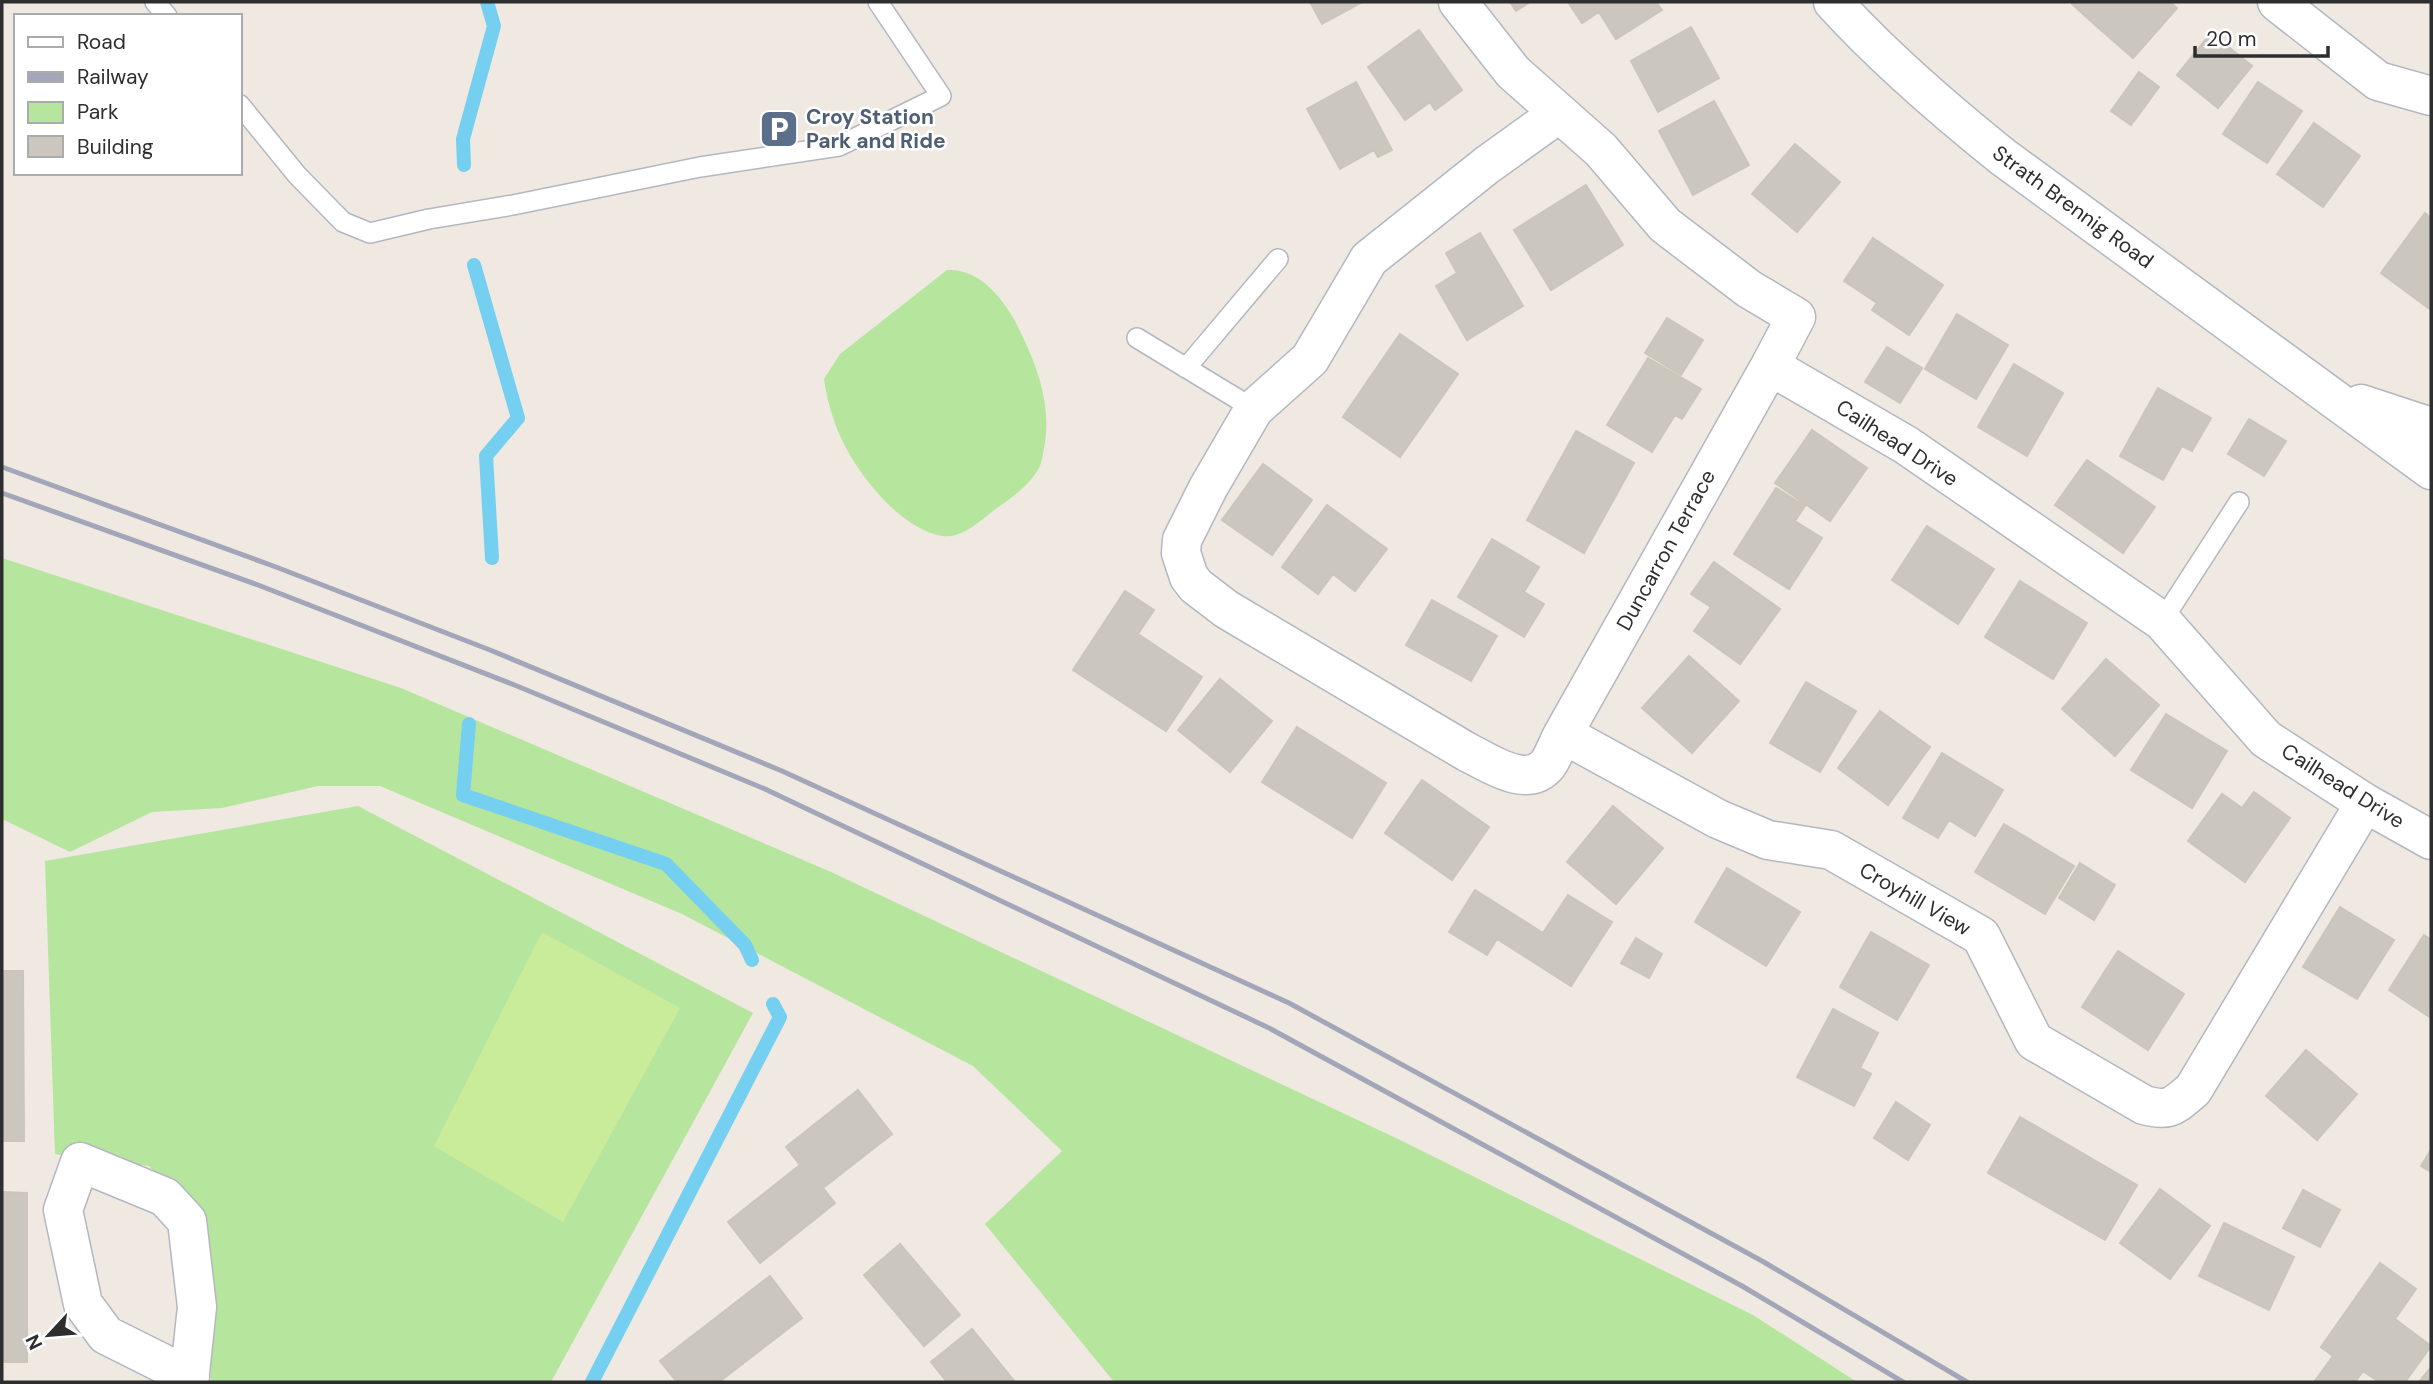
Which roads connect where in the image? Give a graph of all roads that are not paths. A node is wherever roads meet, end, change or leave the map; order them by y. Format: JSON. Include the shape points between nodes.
{"nodes":[{"id":1,"x":878,"y":2,"type":"edge"},
{"id":2,"x":1458,"y":2,"type":"edge"},
{"id":3,"x":1833,"y":2,"type":"edge"},
{"id":4,"x":2277,"y":2,"type":"edge"},
{"id":5,"x":2431,"y":96,"type":"edge"},
{"id":6,"x":242,"y":106,"type":"edge"},
{"id":7,"x":1558,"y":114,"type":"junction"},
{"id":8,"x":1278,"y":259,"type":"dead end"},
{"id":9,"x":1137,"y":338,"type":"dead end"},
{"id":10,"x":1770,"y":366,"type":"junction"},
{"id":11,"x":1186,"y":368,"type":"junction"},
{"id":12,"x":2329,"y":394,"type":"junction"},
{"id":13,"x":1254,"y":409,"type":"junction"},
{"id":14,"x":2431,"y":427,"type":"edge"},
{"id":15,"x":2431,"y":470,"type":"edge"},
{"id":16,"x":2239,"y":502,"type":"dead end"},
{"id":17,"x":2162,"y":621,"type":"junction"},
{"id":18,"x":1563,"y":734,"type":"junction"},
{"id":19,"x":2365,"y":803,"type":"junction"},
{"id":20,"x":2431,"y":839,"type":"edge"},
{"id":21,"x":190,"y":1380,"type":"edge"}],
"edges":[{"from":1,"to":6,"type":"lane","via":[[941,96],[839,146],[701,167],[370,233],[343,222]]},
{"from":2,"to":7,"type":"street","via":[[1513,72]]},
{"from":3,"to":12,"type":"street","name":"Strath Brennig Road","via":[[1941,107],[2003,157]]},
{"from":4,"to":5,"type":"street","via":[[2378,81]]},
{"from":7,"to":10,"type":"street","via":[[1601,150],[1665,225],[1749,289],[1797,317]]},
{"from":7,"to":13,"type":"street","via":[[1370,259],[1310,359]]},
{"from":8,"to":11,"type":"lane"},
{"from":9,"to":11,"type":"lane"},
{"from":10,"to":17,"type":"street","name":"Cailhead Drive","via":[[1906,445]]},
{"from":10,"to":18,"type":"street","name":"Duncarron Terrace"},
{"from":11,"to":13,"type":"lane"},
{"from":12,"to":14,"type":"street","name":"Strath Brennig Road"},
{"from":12,"to":15,"type":"street","name":"Strath Brennig Road"},
{"from":13,"to":18,"type":"street","via":[[1182,540],[1184,566],[1196,586],[1226,609],[1467,752],[1518,775],[1535,774],[1548,764]]},
{"from":16,"to":17,"type":"lane"},
{"from":17,"to":19,"type":"street","name":"Cailhead Drive","via":[[2266,738]]},
{"from":18,"to":19,"type":"street","name":"Croyhill View","via":[[1718,819],[1768,841],[1831,850],[1981,936],[2034,1041],[2144,1105],[2161,1110],[2176,1106],[2193,1090]]},
{"from":19,"to":20,"type":"street","name":"Cailhead Drive"},
{"from":21,"to":21,"type":"street","via":[[197,1307],[187,1221],[164,1197],[80,1162],[63,1210],[82,1304],[106,1335]]}]}
